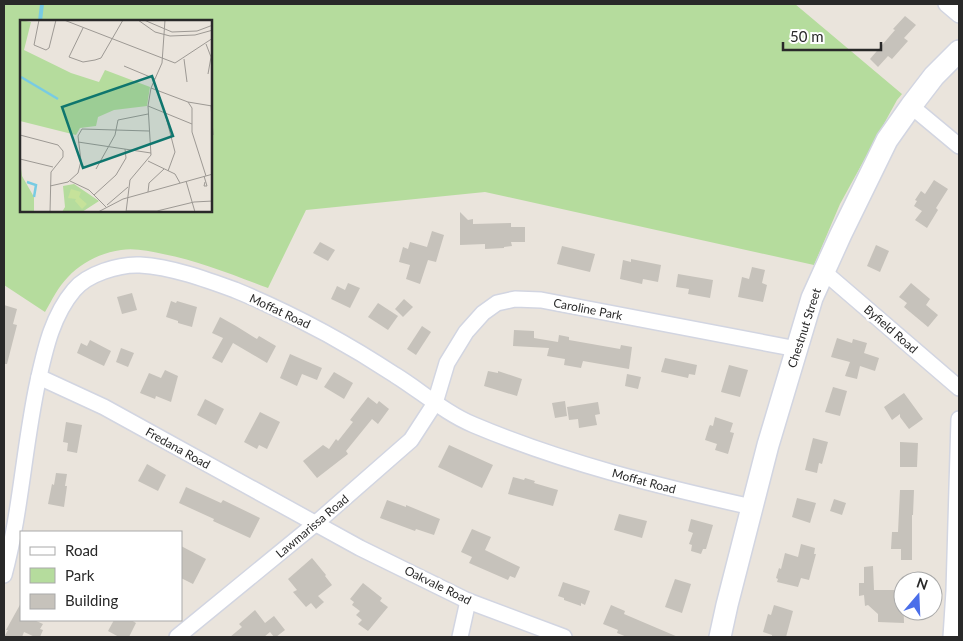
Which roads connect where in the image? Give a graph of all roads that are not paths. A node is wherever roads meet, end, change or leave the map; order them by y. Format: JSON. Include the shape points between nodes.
{"nodes":[{"id":1,"x":946,"y":4,"type":"edge"},
{"id":2,"x":959,"y":15,"type":"edge"},
{"id":3,"x":959,"y":50,"type":"edge"},
{"id":4,"x":911,"y":106,"type":"junction"},
{"id":5,"x":959,"y":146,"type":"edge"},
{"id":6,"x":823,"y":271,"type":"junction"},
{"id":7,"x":797,"y":349,"type":"junction"},
{"id":8,"x":39,"y":377,"type":"junction"},
{"id":9,"x":959,"y":388,"type":"edge"},
{"id":10,"x":435,"y":403,"type":"junction"},
{"id":11,"x":959,"y":419,"type":"edge"},
{"id":12,"x":752,"y":507,"type":"junction"},
{"id":13,"x":315,"y":524,"type":"junction"},
{"id":14,"x":4,"y":575,"type":"edge"},
{"id":15,"x":468,"y":601,"type":"junction"},
{"id":16,"x":177,"y":637,"type":"edge"},
{"id":17,"x":460,"y":637,"type":"edge"},
{"id":18,"x":564,"y":637,"type":"edge"},
{"id":19,"x":720,"y":637,"type":"edge"},
{"id":20,"x":951,"y":637,"type":"edge"}],
"edges":[{"from":1,"to":2,"type":"street"},
{"from":3,"to":4,"type":"main road","name":"Chestnut Street"},
{"from":4,"to":5,"type":"street"},
{"from":4,"to":6,"type":"main road","name":"Chestnut Street","via":[[887,140]]},
{"from":6,"to":7,"type":"main road","name":"Chestnut Street"},
{"from":6,"to":9,"type":"street","name":"Byfield Road"},
{"from":7,"to":10,"type":"street","name":"Caroline Park","via":[[541,300],[515,299],[497,303],[466,332],[447,363]]},
{"from":7,"to":12,"type":"main road","name":"Chestnut Street"},
{"from":8,"to":10,"type":"street","name":"Moffat Road","via":[[49,336],[74,289],[101,272],[138,265],[211,281],[262,301],[331,335],[397,375]]},
{"from":8,"to":13,"type":"street","name":"Fredana Road","via":[[104,407]]},
{"from":8,"to":14,"type":"street","name":"Moffat Road","via":[[12,546]]},
{"from":10,"to":12,"type":"street","name":"Moffat Road","via":[[470,423],[554,455],[666,488]]},
{"from":10,"to":13,"type":"street","name":"Lawmarissa Road","via":[[411,440]]},
{"from":11,"to":20,"type":"street"},
{"from":12,"to":19,"type":"main road","name":"Chestnut Street"},
{"from":13,"to":15,"type":"street","name":"Oakvale Road"},
{"from":13,"to":16,"type":"street","name":"Lawmarissa Road"},
{"from":15,"to":17,"type":"street"},
{"from":15,"to":18,"type":"street","name":"Oakvale Road"}]}
